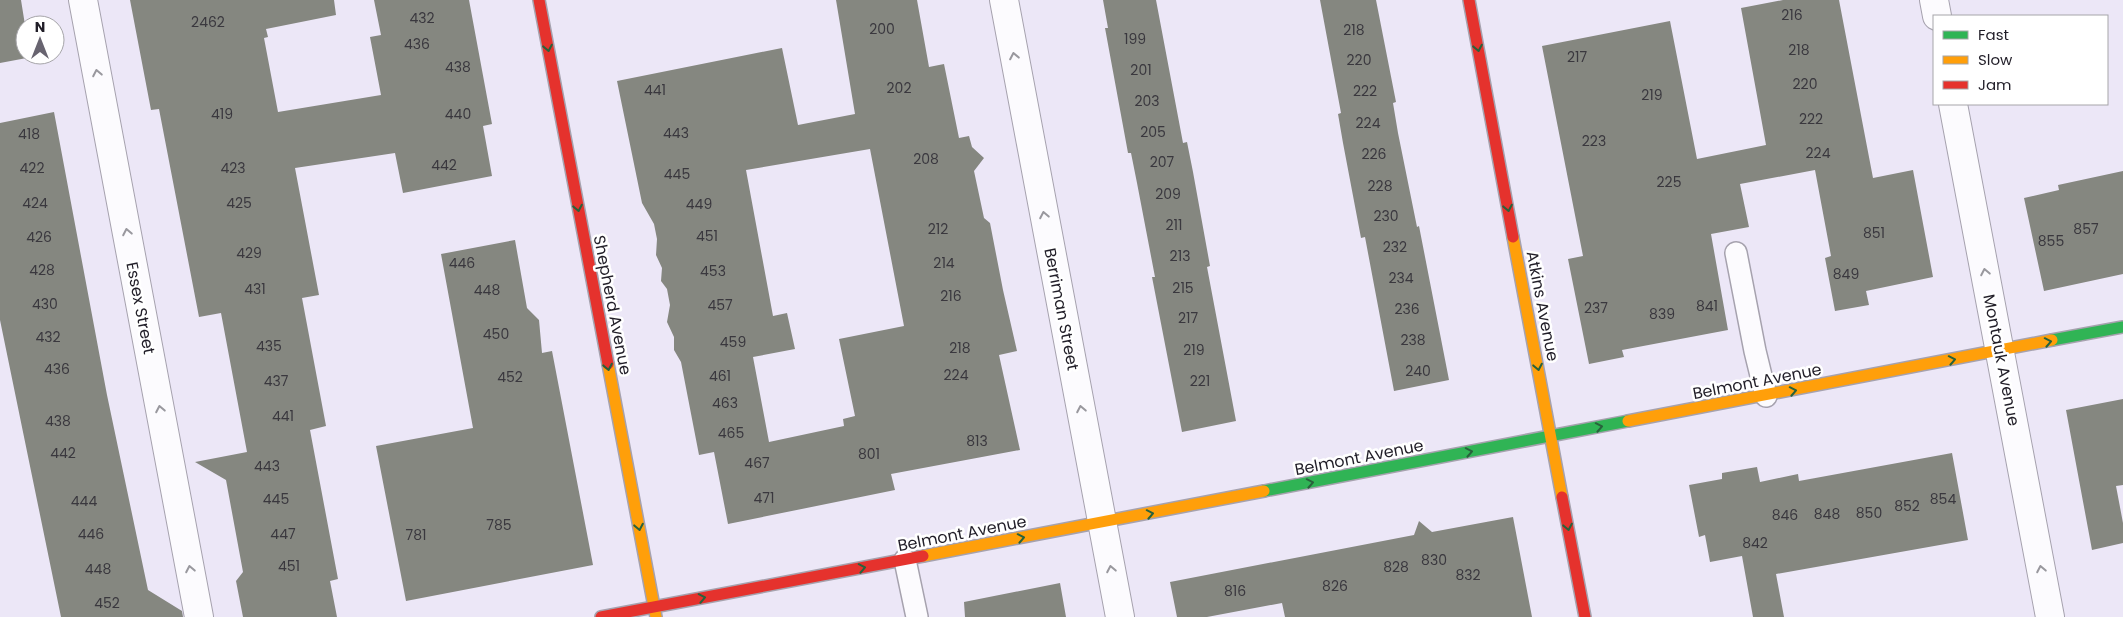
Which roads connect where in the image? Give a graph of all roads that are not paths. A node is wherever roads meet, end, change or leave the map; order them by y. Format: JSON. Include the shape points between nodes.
{"nodes":[{"id":1,"x":83,"y":0,"type":"edge"},
{"id":2,"x":539,"y":0,"type":"edge"},
{"id":3,"x":1004,"y":0,"type":"edge"},
{"id":4,"x":1469,"y":0,"type":"edge"},
{"id":5,"x":1934,"y":0,"type":"edge"},
{"id":6,"x":1937,"y":15,"type":"edge"},
{"id":7,"x":1953,"y":105,"type":"edge"},
{"id":8,"x":1736,"y":253,"type":"dead end"},
{"id":9,"x":2123,"y":327,"type":"edge"},
{"id":10,"x":2000,"y":351,"type":"junction"},
{"id":11,"x":1766,"y":396,"type":"junction"},
{"id":12,"x":1551,"y":437,"type":"junction"},
{"id":13,"x":1102,"y":522,"type":"junction"},
{"id":14,"x":905,"y":560,"type":"junction"},
{"id":15,"x":655,"y":612,"type":"edge"},
{"id":16,"x":199,"y":617,"type":"edge"},
{"id":17,"x":601,"y":617,"type":"edge"},
{"id":18,"x":917,"y":617,"type":"edge"},
{"id":19,"x":1120,"y":617,"type":"edge"},
{"id":20,"x":1586,"y":617,"type":"edge"},
{"id":21,"x":2050,"y":617,"type":"edge"}],
"edges":[{"from":16,"to":1,"type":"street","name":"Essex Street","one_way":true},
{"from":2,"to":15,"type":"street","name":"Shepherd Avenue","one_way":true},
{"from":13,"to":3,"type":"street","name":"Berriman Street","one_way":true},
{"from":4,"to":12,"type":"street","name":"Atkins Avenue","one_way":true},
{"from":5,"to":6,"type":"street"},
{"from":10,"to":7,"type":"street","name":"Montauk Avenue","one_way":true},
{"from":8,"to":11,"type":"lane"},
{"from":10,"to":9,"type":"street","name":"Belmont Avenue","one_way":true},
{"from":11,"to":10,"type":"street","name":"Belmont Avenue","one_way":true},
{"from":21,"to":10,"type":"street","name":"Montauk Avenue","one_way":true},
{"from":12,"to":11,"type":"street","name":"Belmont Avenue","one_way":true},
{"from":13,"to":12,"type":"street","name":"Belmont Avenue","one_way":true},
{"from":12,"to":20,"type":"street","name":"Atkins Avenue","one_way":true},
{"from":14,"to":13,"type":"street","name":"Belmont Avenue","one_way":true},
{"from":19,"to":13,"type":"street","name":"Berriman Street","one_way":true},
{"from":15,"to":14,"type":"street","name":"Belmont Avenue","one_way":true},
{"from":14,"to":18,"type":"lane"},
{"from":15,"to":17,"type":"street","name":"Belmont Avenue"}]}
